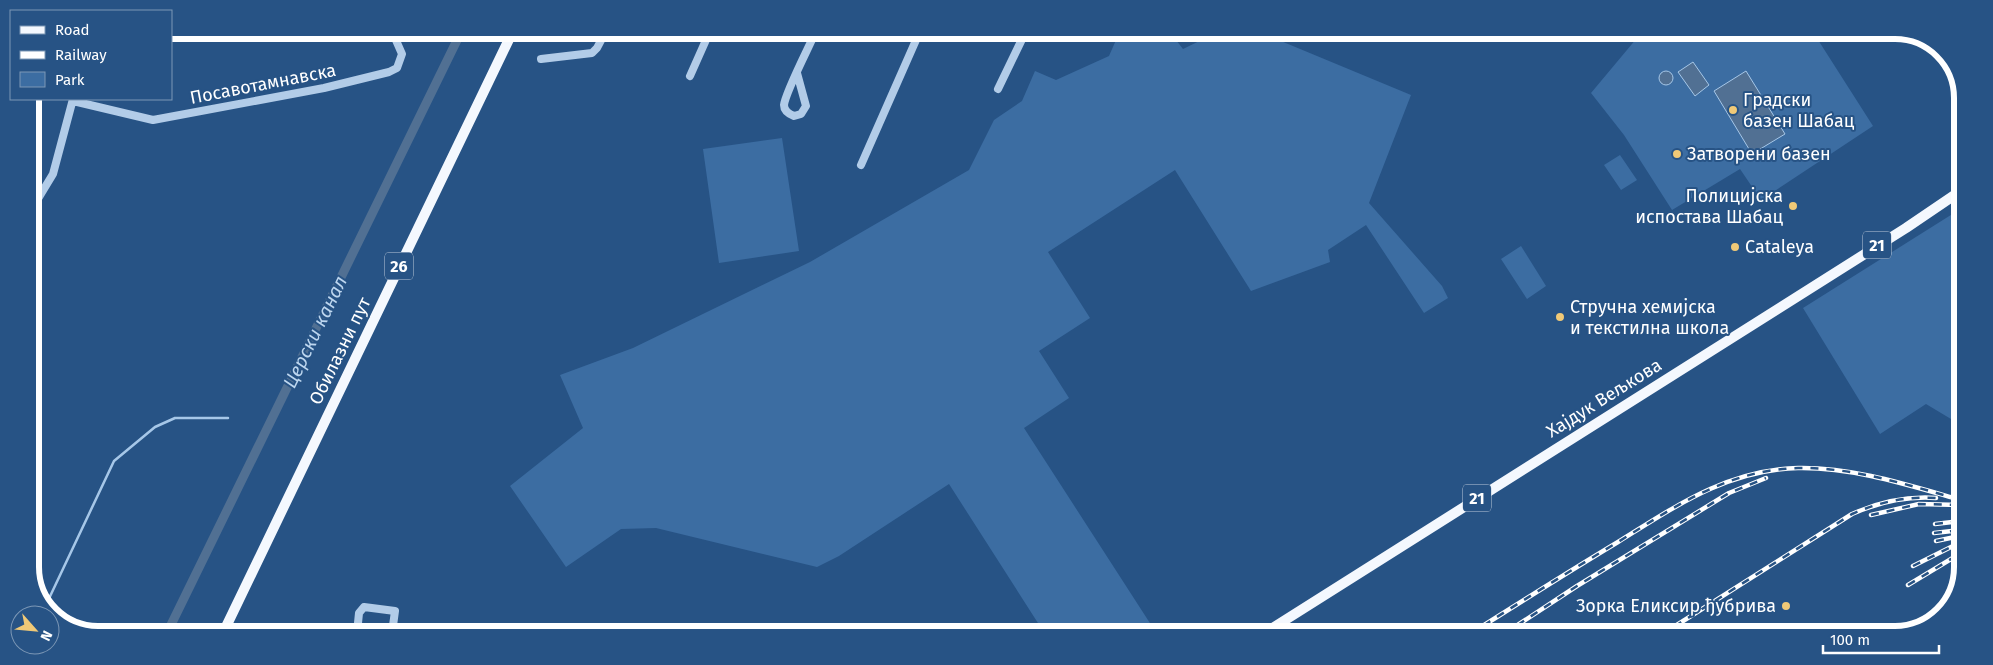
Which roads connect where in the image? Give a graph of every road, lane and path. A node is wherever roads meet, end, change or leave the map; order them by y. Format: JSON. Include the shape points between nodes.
{"nodes":[{"id":1,"x":396,"y":39,"type":"edge"},
{"id":2,"x":509,"y":39,"type":"edge"},
{"id":3,"x":602,"y":39,"type":"edge"},
{"id":4,"x":706,"y":39,"type":"edge"},
{"id":5,"x":812,"y":39,"type":"edge"},
{"id":6,"x":916,"y":39,"type":"edge"},
{"id":7,"x":1022,"y":39,"type":"edge"},
{"id":8,"x":540,"y":59,"type":"dead end"},
{"id":9,"x":797,"y":73,"type":"junction"},
{"id":10,"x":690,"y":76,"type":"dead end"},
{"id":11,"x":998,"y":89,"type":"dead end"},
{"id":12,"x":73,"y":100,"type":"edge"},
{"id":13,"x":861,"y":165,"type":"dead end"},
{"id":14,"x":1954,"y":195,"type":"edge"},
{"id":15,"x":39,"y":197,"type":"edge"},
{"id":16,"x":226,"y":626,"type":"edge"},
{"id":17,"x":358,"y":626,"type":"edge"},
{"id":18,"x":393,"y":626,"type":"edge"},
{"id":19,"x":1276,"y":626,"type":"edge"}],
"edges":[{"from":1,"to":12,"type":"street","name":"Посавотамнавска","via":[[402,54],[395,69],[324,88],[153,120]]},
{"from":2,"to":16,"type":"main road","name":"Обилазни пут","number":"26"},
{"from":3,"to":8,"type":"street","via":[[595,51]]},
{"from":4,"to":10,"type":"street"},
{"from":5,"to":9,"type":"street"},
{"from":6,"to":13,"type":"street"},
{"from":7,"to":11,"type":"street"},
{"from":9,"to":9,"type":"street","via":[[784,104],[787,112],[794,116],[801,114],[806,106]]},
{"from":12,"to":15,"type":"street","via":[[53,174]]},
{"from":14,"to":19,"type":"main road","name":"Хајдук Вељкова","number":"21"},
{"from":17,"to":18,"type":"street","via":[[359,613],[364,607],[395,611]]}]}
